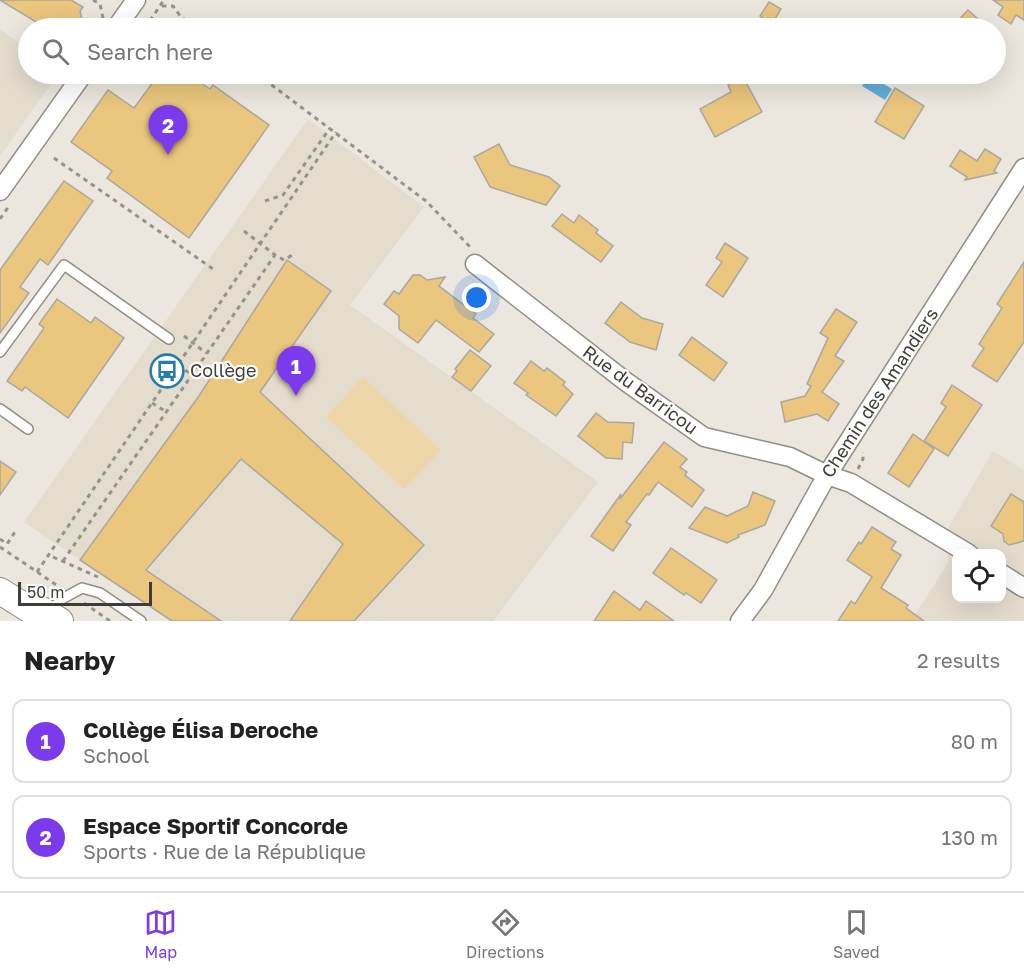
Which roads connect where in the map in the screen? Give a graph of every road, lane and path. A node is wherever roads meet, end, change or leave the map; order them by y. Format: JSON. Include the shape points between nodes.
{"nodes":[{"id":1,"x":164,"y":0,"type":"edge"},
{"id":2,"x":95,"y":1,"type":"edge"},
{"id":3,"x":133,"y":1,"type":"edge"},
{"id":4,"x":162,"y":6,"type":"junction"},
{"id":5,"x":106,"y":18,"type":"edge"},
{"id":6,"x":117,"y":18,"type":"edge"},
{"id":7,"x":153,"y":18,"type":"edge"},
{"id":8,"x":182,"y":18,"type":"edge"},
{"id":9,"x":76,"y":84,"type":"edge"},
{"id":10,"x":271,"y":84,"type":"edge"},
{"id":11,"x":330,"y":128,"type":"junction"},
{"id":12,"x":336,"y":132,"type":"junction"},
{"id":13,"x":54,"y":158,"type":"dead end"},
{"id":14,"x":1024,"y":168,"type":"edge"},
{"id":15,"x":0,"y":191,"type":"edge"},
{"id":16,"x":265,"y":201,"type":"dead end"},
{"id":17,"x":244,"y":231,"type":"dead end"},
{"id":18,"x":261,"y":243,"type":"junction"},
{"id":19,"x":294,"y":254,"type":"dead end"},
{"id":20,"x":275,"y":255,"type":"junction"},
{"id":21,"x":475,"y":264,"type":"joint"},
{"id":22,"x":216,"y":271,"type":"dead end"},
{"id":23,"x":184,"y":336,"type":"dead end"},
{"id":24,"x":169,"y":339,"type":"dead end"},
{"id":25,"x":193,"y":342,"type":"junction"},
{"id":26,"x":0,"y":352,"type":"edge"},
{"id":27,"x":206,"y":353,"type":"junction"},
{"id":28,"x":177,"y":365,"type":"junction"},
{"id":29,"x":191,"y":375,"type":"junction"},
{"id":30,"x":150,"y":404,"type":"junction"},
{"id":31,"x":0,"y":409,"type":"edge"},
{"id":32,"x":165,"y":411,"type":"junction"},
{"id":33,"x":28,"y":429,"type":"dead end"},
{"id":34,"x":826,"y":475,"type":"junction"},
{"id":35,"x":15,"y":532,"type":"dead end"},
{"id":36,"x":0,"y":539,"type":"edge"},
{"id":37,"x":0,"y":547,"type":"edge"},
{"id":38,"x":961,"y":549,"type":"edge"},
{"id":39,"x":53,"y":557,"type":"dead end"},
{"id":40,"x":63,"y":561,"type":"junction"},
{"id":41,"x":37,"y":572,"type":"junction"},
{"id":42,"x":1006,"y":577,"type":"edge"},
{"id":43,"x":107,"y":582,"type":"dead end"},
{"id":44,"x":1024,"y":588,"type":"edge"},
{"id":45,"x":63,"y":589,"type":"dead end"},
{"id":46,"x":0,"y":591,"type":"edge"},
{"id":47,"x":77,"y":598,"type":"dead end"},
{"id":48,"x":45,"y":617,"type":"edge"},
{"id":49,"x":110,"y":621,"type":"edge"},
{"id":50,"x":141,"y":621,"type":"edge"},
{"id":51,"x":740,"y":621,"type":"edge"}],
"edges":[{"from":1,"to":4,"type":"path"},
{"from":2,"to":5,"type":"path"},
{"from":3,"to":6,"type":"street"},
{"from":4,"to":7,"type":"path"},
{"from":4,"to":8,"type":"path","via":[[173,6]]},
{"from":9,"to":15,"type":"street"},
{"from":10,"to":11,"type":"path"},
{"from":11,"to":12,"type":"path"},
{"from":11,"to":16,"type":"path","via":[[283,195]]},
{"from":12,"to":18,"type":"path"},
{"from":12,"to":21,"type":"path","via":[[426,201],[472,249]]},
{"from":13,"to":22,"type":"path"},
{"from":14,"to":34,"type":"street","name":"Chemin des Amandiers"},
{"from":17,"to":18,"type":"path"},
{"from":18,"to":20,"type":"path"},
{"from":18,"to":25,"type":"path"},
{"from":19,"to":20,"type":"path","via":[[284,260]]},
{"from":20,"to":27,"type":"path"},
{"from":21,"to":34,"type":"street","name":"Rue du Barricou","via":[[704,437],[790,457]]},
{"from":23,"to":25,"type":"path"},
{"from":24,"to":26,"type":"lane","via":[[64,265]]},
{"from":25,"to":27,"type":"path"},
{"from":25,"to":28,"type":"path"},
{"from":27,"to":29,"type":"path"},
{"from":28,"to":29,"type":"path"},
{"from":28,"to":30,"type":"path"},
{"from":29,"to":32,"type":"path"},
{"from":30,"to":32,"type":"path"},
{"from":30,"to":41,"type":"path"},
{"from":31,"to":33,"type":"lane"},
{"from":32,"to":40,"type":"path"},
{"from":34,"to":38,"type":"street","name":"Rue du Barricou","via":[[851,483]]},
{"from":34,"to":51,"type":"street","name":"Chemin des Amandiers","via":[[763,590]]},
{"from":35,"to":36,"type":"path","via":[[7,544]]},
{"from":37,"to":41,"type":"path"},
{"from":39,"to":40,"type":"path"},
{"from":40,"to":43,"type":"path"},
{"from":41,"to":45,"type":"path"},
{"from":42,"to":44,"type":"street"},
{"from":46,"to":48,"type":"main road"},
{"from":47,"to":49,"type":"path"},
{"from":48,"to":50,"type":"lane","via":[[60,600],[82,588],[100,593]]}]}
